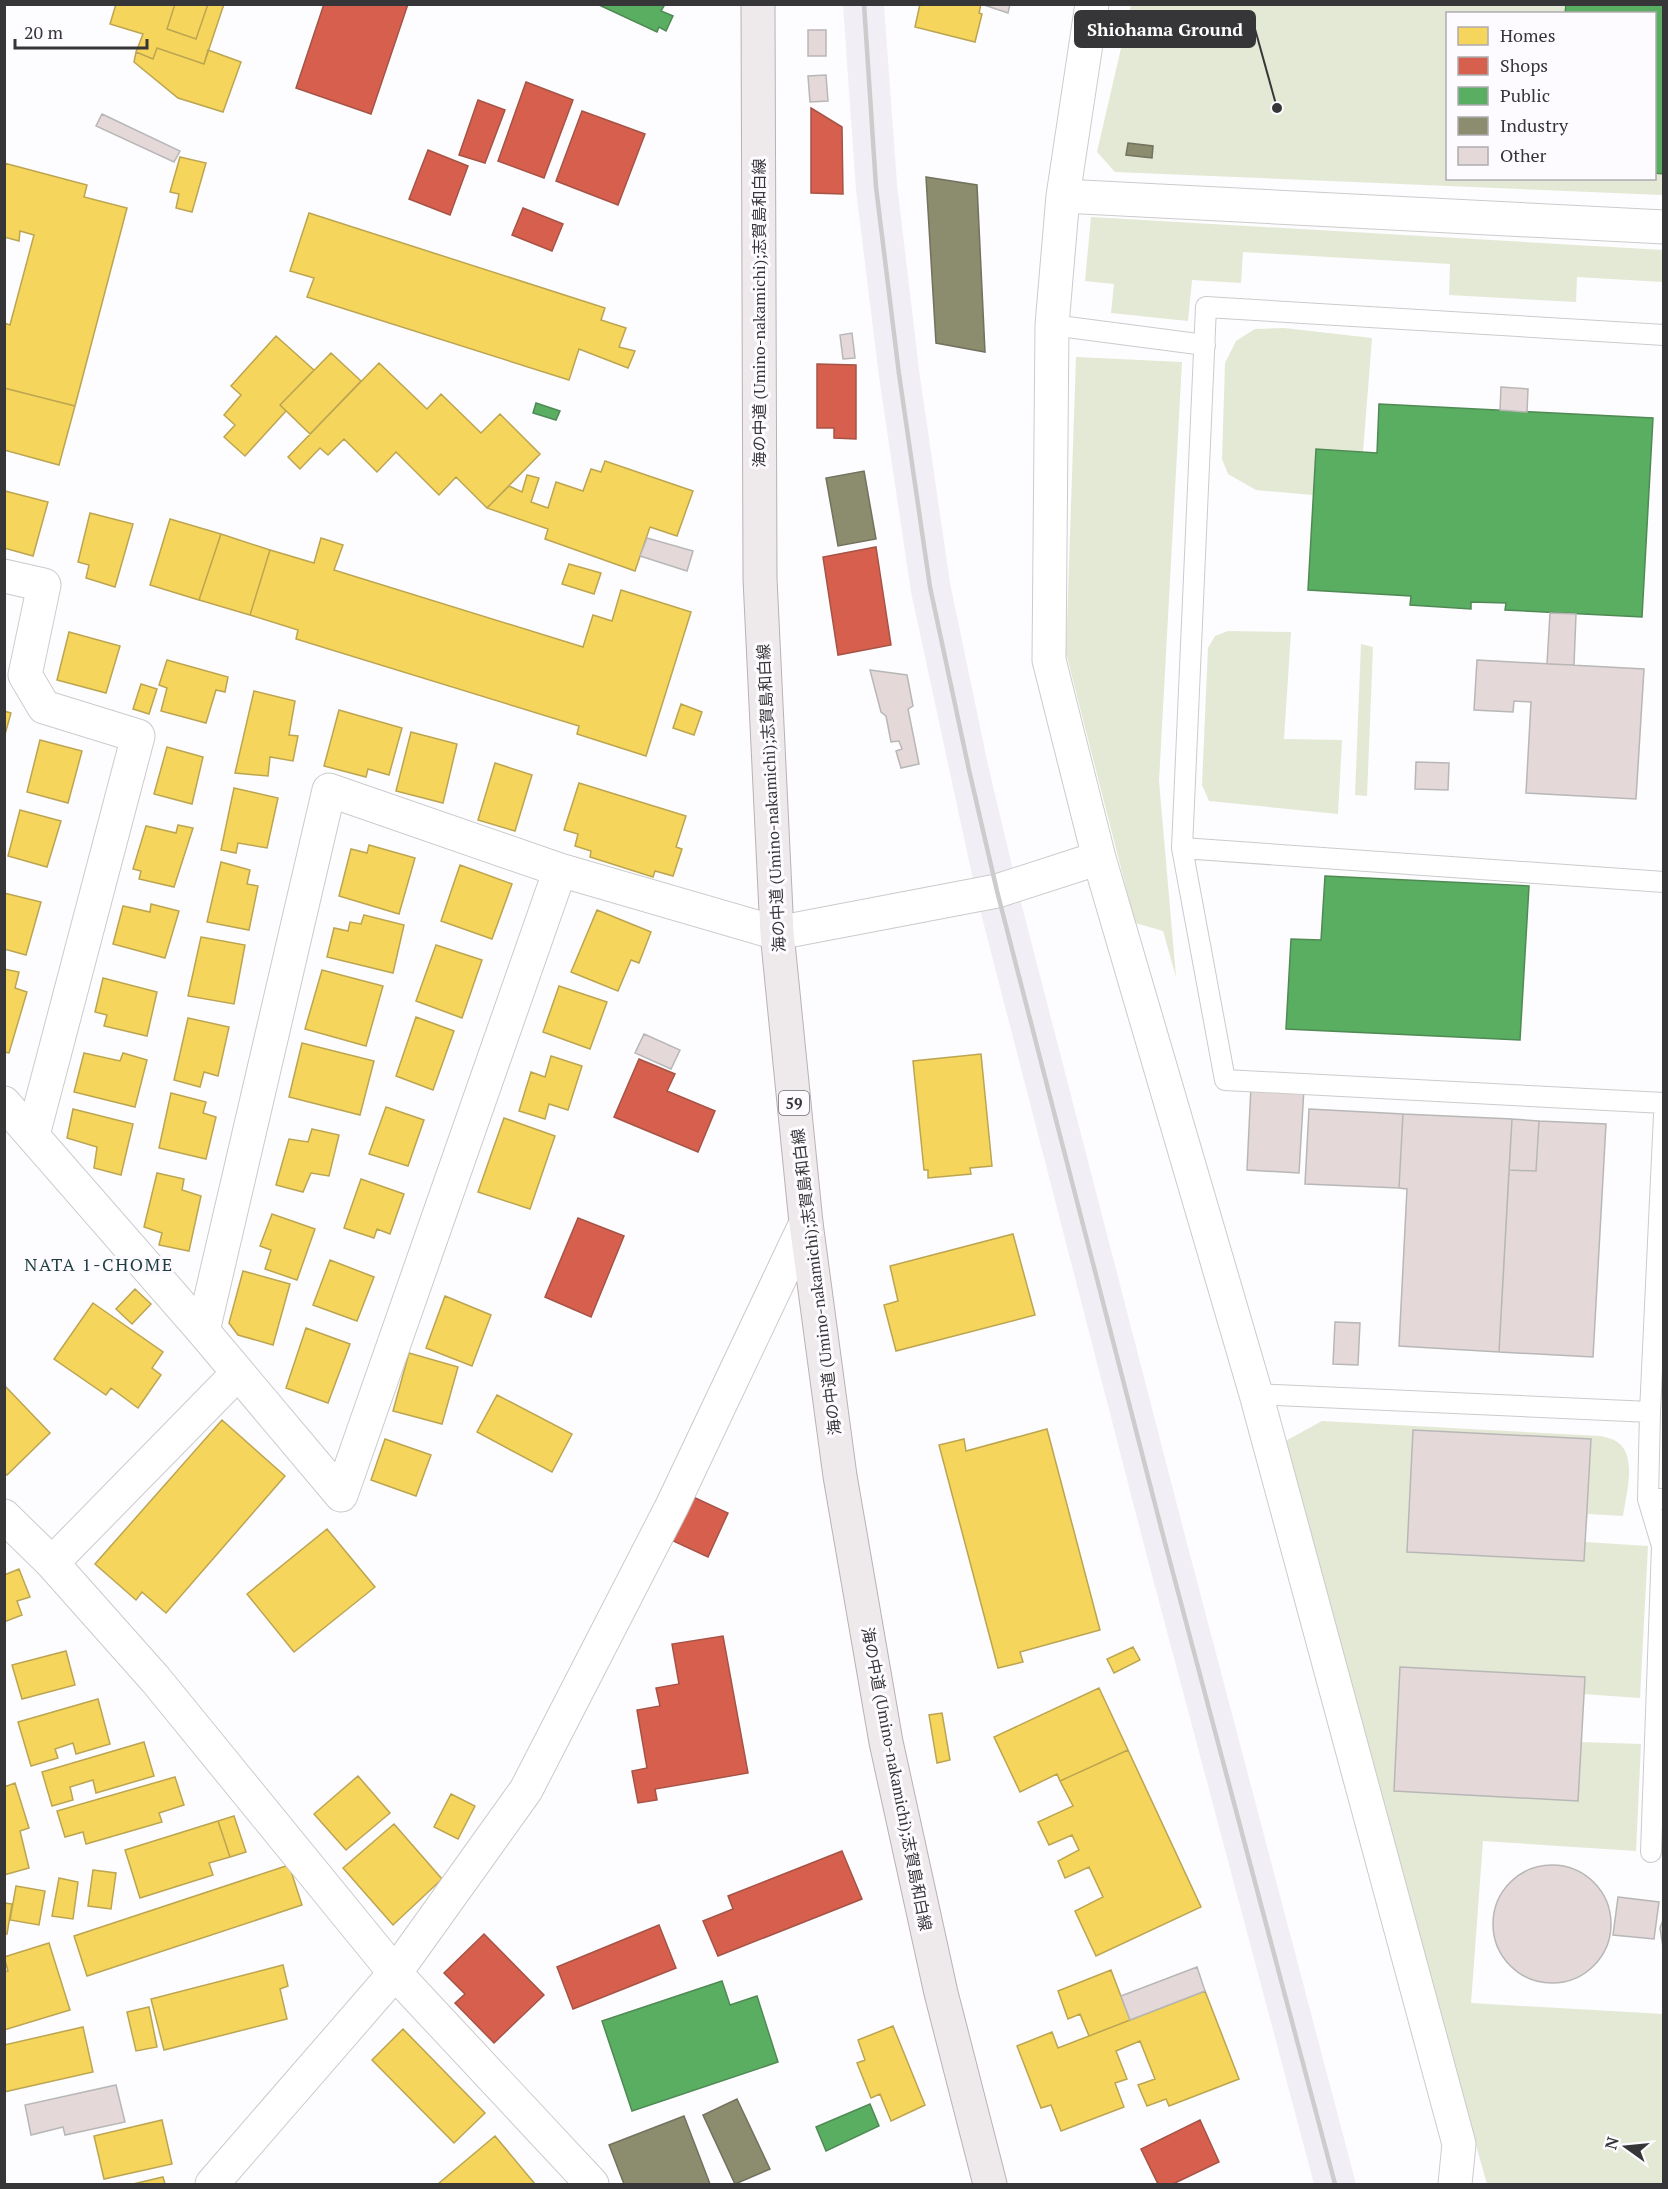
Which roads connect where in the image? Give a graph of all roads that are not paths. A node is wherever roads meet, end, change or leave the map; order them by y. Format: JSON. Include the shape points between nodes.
{"nodes":[{"id":1,"x":758,"y":4,"type":"edge"},
{"id":2,"x":1092,"y":4,"type":"edge"},
{"id":3,"x":1063,"y":196,"type":"junction"},
{"id":4,"x":1664,"y":227,"type":"edge"},
{"id":5,"x":1052,"y":325,"type":"junction"},
{"id":6,"x":1664,"y":335,"type":"edge"},
{"id":7,"x":1204,"y":345,"type":"junction"},
{"id":8,"x":4,"y":576,"type":"edge"},
{"id":9,"x":1182,"y":848,"type":"junction"},
{"id":10,"x":1099,"y":858,"type":"junction"},
{"id":11,"x":560,"y":870,"type":"junction"},
{"id":12,"x":1664,"y":882,"type":"edge"},
{"id":13,"x":777,"y":933,"type":"junction"},
{"id":14,"x":4,"y":1102,"type":"edge"},
{"id":15,"x":1664,"y":1103,"type":"edge"},
{"id":16,"x":1664,"y":1115,"type":"edge"},
{"id":17,"x":33,"y":1135,"type":"junction"},
{"id":18,"x":807,"y":1223,"type":"junction"},
{"id":19,"x":203,"y":1331,"type":"junction"},
{"id":20,"x":238,"y":1373,"type":"junction"},
{"id":21,"x":1256,"y":1394,"type":"junction"},
{"id":22,"x":1650,"y":1412,"type":"junction"},
{"id":23,"x":1656,"y":1499,"type":"edge"},
{"id":24,"x":4,"y":1516,"type":"edge"},
{"id":25,"x":52,"y":1563,"type":"junction"},
{"id":26,"x":1651,"y":1852,"type":"dead end"},
{"id":27,"x":394,"y":1973,"type":"junction"},
{"id":28,"x":212,"y":2184,"type":"edge"},
{"id":29,"x":592,"y":2184,"type":"edge"},
{"id":30,"x":990,"y":2184,"type":"edge"},
{"id":31,"x":1455,"y":2184,"type":"edge"}],
"edges":[{"from":1,"to":13,"type":"main road","name":"海の中道 (Umino-nakamichi);志賀島和白線","number":"59","via":[[760,579]]},
{"from":2,"to":3,"type":"street"},
{"from":3,"to":4,"type":"street"},
{"from":3,"to":5,"type":"street"},
{"from":5,"to":7,"type":"lane"},
{"from":5,"to":10,"type":"street","via":[[1049,660]]},
{"from":6,"to":7,"type":"lane","via":[[1206,307]]},
{"from":7,"to":9,"type":"lane"},
{"from":8,"to":17,"type":"street","via":[[44,585],[26,675],[44,707],[138,736]]},
{"from":9,"to":12,"type":"lane"},
{"from":9,"to":15,"type":"lane","via":[[1225,1080]]},
{"from":10,"to":13,"type":"street","via":[[997,891]]},
{"from":10,"to":21,"type":"street"},
{"from":11,"to":13,"type":"street"},
{"from":11,"to":19,"type":"street","via":[[329,790]]},
{"from":11,"to":20,"type":"street","via":[[341,1494]]},
{"from":13,"to":18,"type":"main road","name":"海の中道 (Umino-nakamichi);志賀島和白線","number":"59"},
{"from":14,"to":17,"type":"street"},
{"from":16,"to":22,"type":"lane"},
{"from":17,"to":19,"type":"street"},
{"from":18,"to":27,"type":"street","via":[[672,1506],[526,1790]]},
{"from":18,"to":30,"type":"main road","name":"海の中道 (Umino-nakamichi);志賀島和白線","number":"59","via":[[840,1476],[885,1742],[941,1993]]},
{"from":19,"to":20,"type":"street"},
{"from":20,"to":25,"type":"street"},
{"from":21,"to":22,"type":"lane"},
{"from":21,"to":31,"type":"street","via":[[1459,2144]]},
{"from":22,"to":23,"type":"lane"},
{"from":23,"to":26,"type":"lane","via":[[1662,1546]]},
{"from":24,"to":25,"type":"street"},
{"from":25,"to":27,"type":"street","via":[[156,1680]]},
{"from":27,"to":28,"type":"street"},
{"from":27,"to":29,"type":"street"}]}
